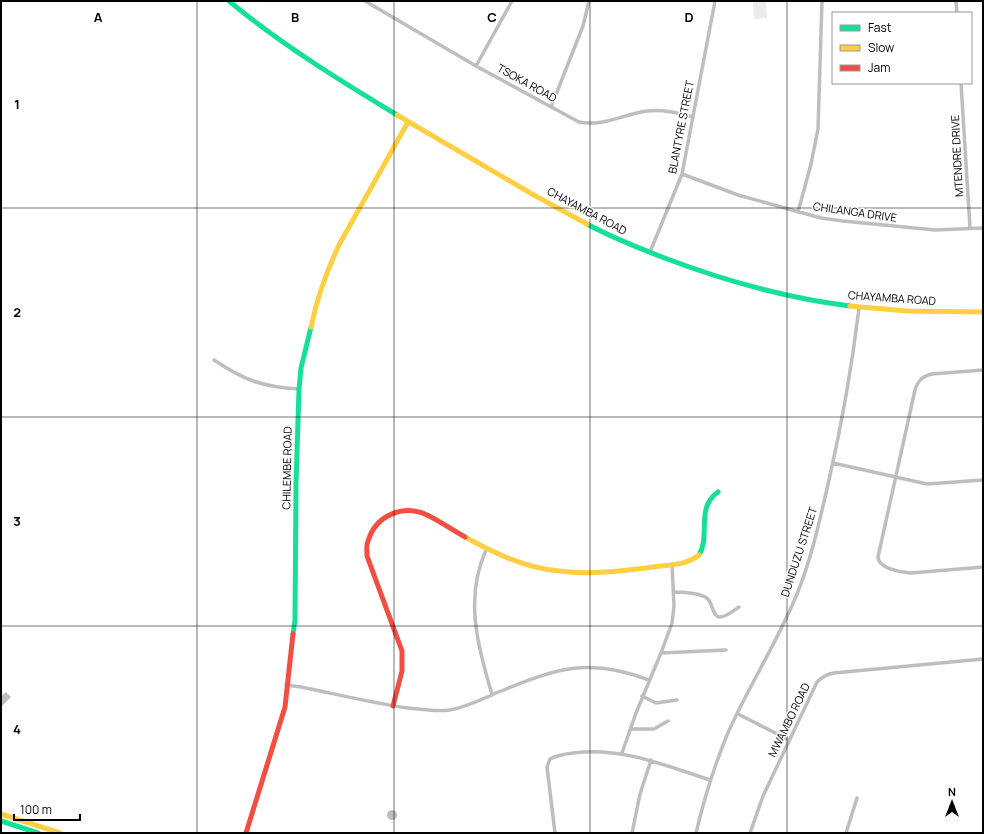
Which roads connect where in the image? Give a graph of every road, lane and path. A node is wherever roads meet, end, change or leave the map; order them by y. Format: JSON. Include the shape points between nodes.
{"nodes":[{"id":1,"x":230,"y":1,"type":"edge"},
{"id":2,"x":365,"y":1,"type":"edge"},
{"id":3,"x":512,"y":1,"type":"edge"},
{"id":4,"x":589,"y":1,"type":"edge"},
{"id":5,"x":715,"y":1,"type":"edge"},
{"id":6,"x":822,"y":1,"type":"edge"},
{"id":7,"x":956,"y":1,"type":"edge"},
{"id":8,"x":957,"y":12,"type":"edge"},
{"id":9,"x":476,"y":66,"type":"junction"},
{"id":10,"x":961,"y":84,"type":"edge"},
{"id":11,"x":551,"y":107,"type":"junction"},
{"id":12,"x":694,"y":117,"type":"junction"},
{"id":13,"x":408,"y":122,"type":"junction"},
{"id":14,"x":682,"y":174,"type":"junction"},
{"id":15,"x":798,"y":212,"type":"junction"},
{"id":16,"x":970,"y":228,"type":"junction"},
{"id":17,"x":983,"y":228,"type":"edge"},
{"id":18,"x":650,"y":252,"type":"junction"},
{"id":19,"x":859,"y":308,"type":"junction"},
{"id":20,"x":983,"y":312,"type":"edge"},
{"id":21,"x":214,"y":360,"type":"dead end"},
{"id":22,"x":983,"y":370,"type":"edge"},
{"id":23,"x":299,"y":389,"type":"junction"},
{"id":24,"x":833,"y":463,"type":"junction"},
{"id":25,"x":896,"y":478,"type":"junction"},
{"id":26,"x":983,"y":480,"type":"edge"},
{"id":27,"x":718,"y":492,"type":"dead end"},
{"id":28,"x":486,"y":550,"type":"junction"},
{"id":29,"x":672,"y":564,"type":"junction"},
{"id":30,"x":983,"y":567,"type":"edge"},
{"id":31,"x":674,"y":592,"type":"junction"},
{"id":32,"x":739,"y":607,"type":"dead end"},
{"id":33,"x":726,"y":650,"type":"dead end"},
{"id":34,"x":661,"y":653,"type":"junction"},
{"id":35,"x":983,"y":660,"type":"edge"},
{"id":36,"x":650,"y":680,"type":"junction"},
{"id":37,"x":286,"y":685,"type":"junction"},
{"id":38,"x":492,"y":695,"type":"junction"},
{"id":39,"x":642,"y":696,"type":"junction"},
{"id":40,"x":678,"y":700,"type":"dead end"},
{"id":41,"x":393,"y":706,"type":"junction"},
{"id":42,"x":738,"y":714,"type":"junction"},
{"id":43,"x":668,"y":721,"type":"dead end"},
{"id":44,"x":631,"y":729,"type":"junction"},
{"id":45,"x":789,"y":740,"type":"junction"},
{"id":46,"x":622,"y":753,"type":"junction"},
{"id":47,"x":651,"y":760,"type":"junction"},
{"id":48,"x":710,"y":780,"type":"junction"},
{"id":49,"x":857,"y":798,"type":"dead end"},
{"id":50,"x":1,"y":814,"type":"edge"},
{"id":51,"x":1,"y":822,"type":"edge"},
{"id":52,"x":38,"y":833,"type":"edge"},
{"id":53,"x":60,"y":833,"type":"edge"},
{"id":54,"x":246,"y":833,"type":"edge"},
{"id":55,"x":555,"y":833,"type":"edge"},
{"id":56,"x":632,"y":833,"type":"edge"},
{"id":57,"x":696,"y":833,"type":"edge"},
{"id":58,"x":750,"y":833,"type":"edge"},
{"id":59,"x":846,"y":833,"type":"edge"}],
"edges":[{"from":1,"to":13,"type":"street","name":"CHAYAMBA ROAD","via":[[294,49]]},
{"from":2,"to":9,"type":"street","name":"TSOKA ROAD"},
{"from":3,"to":9,"type":"street"},
{"from":4,"to":11,"type":"street","via":[[583,26]]},
{"from":5,"to":12,"type":"street","name":"BLANTYRE STREET"},
{"from":6,"to":15,"type":"street","via":[[817,135]]},
{"from":7,"to":8,"type":"street"},
{"from":9,"to":11,"type":"street","name":"TSOKA ROAD"},
{"from":10,"to":16,"type":"street","name":"MTENDRE DRIVE"},
{"from":11,"to":12,"type":"street","name":"TSOKA ROAD","via":[[585,123],[651,110]]},
{"from":12,"to":14,"type":"street","name":"BLANTYRE STREET"},
{"from":13,"to":18,"type":"street","name":"CHAYAMBA ROAD","via":[[588,224]]},
{"from":13,"to":23,"type":"street","name":"CHILEMBE ROAD","via":[[350,223],[331,262],[310,325]]},
{"from":14,"to":15,"type":"street","name":"CHILANGA DRIVE"},
{"from":14,"to":18,"type":"street","name":"BLANTYRE STREET"},
{"from":15,"to":16,"type":"street","name":"CHILANGA DRIVE","via":[[843,221],[920,229]]},
{"from":16,"to":17,"type":"street","name":"CHILANGA DRIVE"},
{"from":18,"to":19,"type":"street","name":"CHAYAMBA ROAD","via":[[753,287]]},
{"from":19,"to":20,"type":"street","name":"CHAYAMBA ROAD"},
{"from":19,"to":24,"type":"street","name":"DUNDUZU STREET","via":[[848,391]]},
{"from":21,"to":23,"type":"street","via":[[242,378],[256,383]]},
{"from":22,"to":25,"type":"street","via":[[932,374],[920,379],[915,390]]},
{"from":23,"to":37,"type":"street","name":"CHILEMBE ROAD","via":[[295,620]]},
{"from":24,"to":25,"type":"street"},
{"from":24,"to":42,"type":"street","name":"DUNDUZU STREET","via":[[814,542],[797,592]]},
{"from":25,"to":26,"type":"street","via":[[927,484]]},
{"from":25,"to":30,"type":"street","via":[[878,557],[881,564],[911,573]]},
{"from":27,"to":29,"type":"street","via":[[708,502],[701,553],[694,559]]},
{"from":28,"to":29,"type":"street","via":[[540,569],[578,573]]},
{"from":28,"to":38,"type":"street","via":[[477,579],[475,613],[477,638]]},
{"from":28,"to":41,"type":"street","via":[[427,515],[412,511],[389,514],[370,532],[367,556],[402,651],[402,671]]},
{"from":29,"to":31,"type":"street"},
{"from":31,"to":32,"type":"street","via":[[705,597],[719,617]]},
{"from":31,"to":34,"type":"street","via":[[672,623]]},
{"from":33,"to":34,"type":"street"},
{"from":34,"to":36,"type":"street"},
{"from":35,"to":45,"type":"street","name":"MWAMBO ROAD","via":[[834,672],[825,675],[817,682]]},
{"from":36,"to":38,"type":"street","via":[[630,672],[599,667],[577,667],[548,673]]},
{"from":36,"to":39,"type":"street"},
{"from":37,"to":41,"type":"street"},
{"from":37,"to":54,"type":"street","name":"CHILEMBE ROAD","via":[[281,722]]},
{"from":38,"to":41,"type":"street","via":[[449,710]]},
{"from":39,"to":40,"type":"street","via":[[656,703]]},
{"from":39,"to":44,"type":"street"},
{"from":42,"to":45,"type":"street"},
{"from":42,"to":48,"type":"street","name":"DUNDUZU STREET"},
{"from":43,"to":44,"type":"street","via":[[654,730]]},
{"from":44,"to":46,"type":"street"},
{"from":45,"to":58,"type":"street","name":"MWAMBO ROAD","via":[[763,796]]},
{"from":46,"to":47,"type":"street"},
{"from":46,"to":55,"type":"street","via":[[583,752],[550,759],[547,767]]},
{"from":47,"to":48,"type":"street"},
{"from":47,"to":56,"type":"street","via":[[640,794]]},
{"from":48,"to":57,"type":"street","name":"DUNDUZU STREET"},
{"from":49,"to":59,"type":"street"},
{"from":50,"to":53,"type":"street"},
{"from":51,"to":52,"type":"street"}]}
